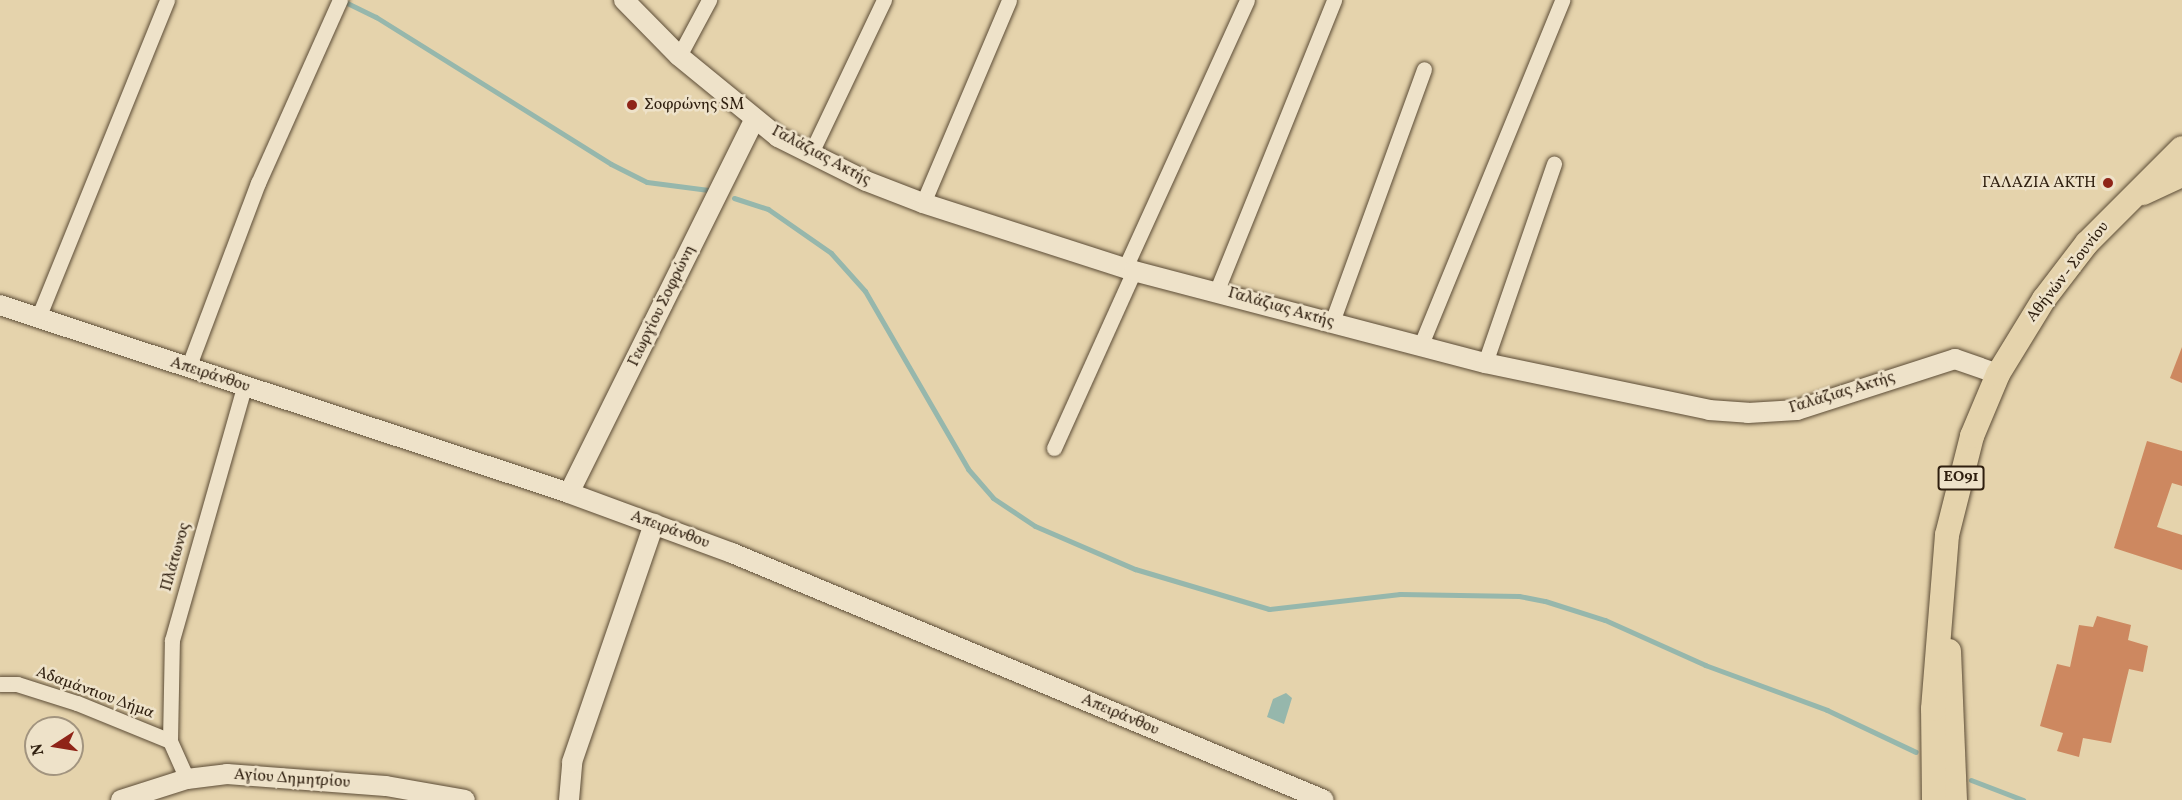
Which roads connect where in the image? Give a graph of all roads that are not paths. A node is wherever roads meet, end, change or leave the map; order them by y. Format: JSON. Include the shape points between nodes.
{"nodes":[{"id":1,"x":167,"y":0,"type":"edge"},
{"id":2,"x":340,"y":0,"type":"edge"},
{"id":3,"x":624,"y":0,"type":"edge"},
{"id":4,"x":709,"y":0,"type":"edge"},
{"id":5,"x":884,"y":0,"type":"edge"},
{"id":6,"x":1009,"y":0,"type":"edge"},
{"id":7,"x":1247,"y":0,"type":"edge"},
{"id":8,"x":1334,"y":0,"type":"edge"},
{"id":9,"x":1562,"y":0,"type":"edge"},
{"id":10,"x":679,"y":56,"type":"junction"},
{"id":11,"x":1424,"y":69,"type":"dead end"},
{"id":12,"x":755,"y":119,"type":"junction"},
{"id":13,"x":2182,"y":148,"type":"edge"},
{"id":14,"x":811,"y":153,"type":"junction"},
{"id":15,"x":1554,"y":164,"type":"dead end"},
{"id":16,"x":2182,"y":175,"type":"edge"},
{"id":17,"x":2127,"y":201,"type":"junction"},
{"id":18,"x":923,"y":203,"type":"junction"},
{"id":19,"x":1130,"y":269,"type":"junction"},
{"id":20,"x":1217,"y":290,"type":"junction"},
{"id":21,"x":0,"y":305,"type":"edge"},
{"id":22,"x":38,"y":318,"type":"junction"},
{"id":23,"x":1332,"y":322,"type":"junction"},
{"id":24,"x":1420,"y":347,"type":"junction"},
{"id":25,"x":1485,"y":363,"type":"junction"},
{"id":26,"x":188,"y":368,"type":"junction"},
{"id":27,"x":1998,"y":374,"type":"junction"},
{"id":28,"x":244,"y":387,"type":"junction"},
{"id":29,"x":1054,"y":448,"type":"dead end"},
{"id":30,"x":569,"y":493,"type":"junction"},
{"id":31,"x":654,"y":524,"type":"junction"},
{"id":32,"x":1943,"y":586,"type":"junction"},
{"id":33,"x":0,"y":684,"type":"edge"},
{"id":34,"x":170,"y":741,"type":"junction"},
{"id":35,"x":187,"y":779,"type":"junction"},
{"id":36,"x":121,"y":800,"type":"edge"},
{"id":37,"x":460,"y":800,"type":"edge"},
{"id":38,"x":569,"y":800,"type":"edge"},
{"id":39,"x":1323,"y":800,"type":"edge"},
{"id":40,"x":1934,"y":800,"type":"edge"},
{"id":41,"x":1955,"y":800,"type":"edge"}],
"edges":[{"from":1,"to":22,"type":"street"},
{"from":2,"to":26,"type":"street","via":[[258,183]]},
{"from":3,"to":10,"type":"street","name":"Γαλάζιας Ακτής"},
{"from":4,"to":10,"type":"street"},
{"from":5,"to":14,"type":"street"},
{"from":6,"to":18,"type":"street"},
{"from":7,"to":19,"type":"street"},
{"from":8,"to":20,"type":"street"},
{"from":9,"to":24,"type":"street"},
{"from":10,"to":12,"type":"street","name":"Γαλάζιας Ακτής"},
{"from":11,"to":23,"type":"street"},
{"from":12,"to":14,"type":"street","name":"Γαλάζιας Ακτής"},
{"from":12,"to":30,"type":"street","name":"Γεωργίου Σοφρώνη"},
{"from":13,"to":17,"type":"main road","name":"Αθήνών - Σουνίου","number":"ΕΟ91"},
{"from":14,"to":18,"type":"street","name":"Γαλάζιας Ακτής","via":[[866,181]]},
{"from":15,"to":25,"type":"street"},
{"from":16,"to":17,"type":"main road","name":"Αθήνών - Σουνίου","number":"ΕΟ91"},
{"from":17,"to":27,"type":"main road","name":"Αθήνών - Σουνίου","number":"ΕΟ91","via":[[2044,299]]},
{"from":18,"to":19,"type":"street","name":"Γαλάζιας Ακτής"},
{"from":19,"to":20,"type":"street","name":"Γαλάζιας Ακτής"},
{"from":19,"to":29,"type":"street"},
{"from":20,"to":23,"type":"street","name":"Γαλάζιας Ακτής"},
{"from":21,"to":22,"type":"street","name":"Απειράνθου"},
{"from":22,"to":26,"type":"street","name":"Απειράνθου"},
{"from":23,"to":24,"type":"street","name":"Γαλάζιας Ακτής"},
{"from":24,"to":25,"type":"street","name":"Γαλάζιας Ακτής"},
{"from":25,"to":27,"type":"street","name":"Γαλάζιας Ακτής","via":[[1672,404],[1748,413],[1797,410],[1948,361],[1963,361]]},
{"from":26,"to":28,"type":"street","name":"Απειράνθου"},
{"from":27,"to":32,"type":"main road","name":"Αθήνών - Σουνίου","number":"ΕΟ91","via":[[1965,460],[1947,535]]},
{"from":28,"to":30,"type":"street","name":"Απειράνθου"},
{"from":28,"to":34,"type":"street","name":"Πλάτωνος","via":[[172,640]]},
{"from":30,"to":31,"type":"street","name":"Απειράνθου"},
{"from":31,"to":38,"type":"street","via":[[572,762]]},
{"from":31,"to":39,"type":"street","name":"Απειράνθου","via":[[813,585]]},
{"from":32,"to":40,"type":"main road","name":"Αθήνών - Σουνίου","number":"ΕΟ91","via":[[1933,708]]},
{"from":32,"to":41,"type":"main road","name":"Αθήνών - Σουνίου","number":"ΕΟ91","via":[[1954,708]]},
{"from":33,"to":34,"type":"street","name":"Αδαμάντιου Δήμα","via":[[17,684],[77,702]]},
{"from":34,"to":35,"type":"street"},
{"from":35,"to":36,"type":"street","name":"Αγίου Δημητρίου"},
{"from":35,"to":37,"type":"street","name":"Αγίου Δημητρίου","via":[[273,775],[386,786]]}]}
